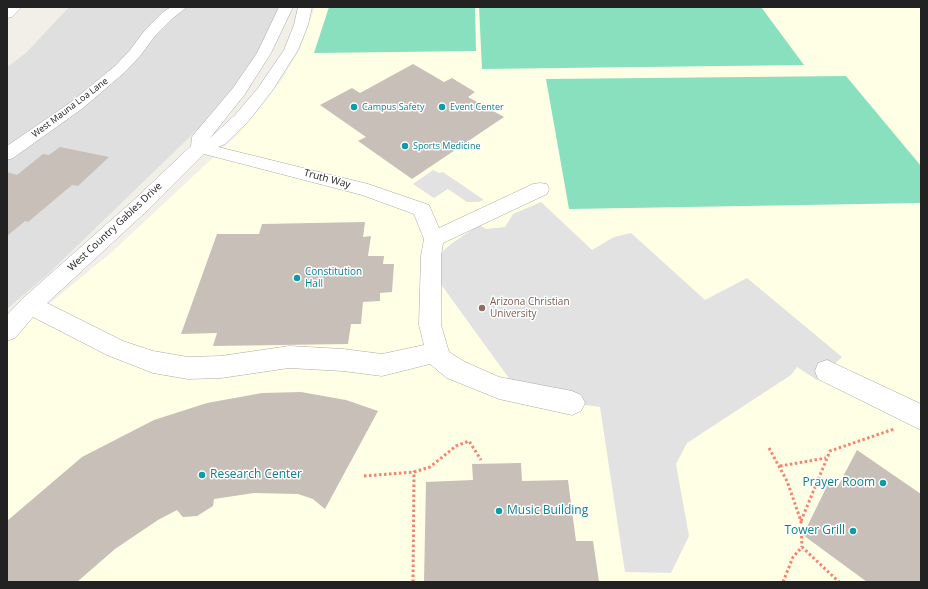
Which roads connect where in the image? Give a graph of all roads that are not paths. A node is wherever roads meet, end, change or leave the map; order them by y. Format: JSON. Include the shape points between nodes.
{"nodes":[{"id":1,"x":15,"y":7,"type":"edge"},
{"id":2,"x":180,"y":7,"type":"edge"},
{"id":3,"x":286,"y":7,"type":"edge"},
{"id":4,"x":305,"y":7,"type":"edge"},
{"id":5,"x":7,"y":14,"type":"edge"},
{"id":6,"x":200,"y":148,"type":"junction"},
{"id":7,"x":7,"y":154,"type":"edge"},
{"id":8,"x":540,"y":189,"type":"dead end"},
{"id":9,"x":434,"y":239,"type":"junction"},
{"id":10,"x":30,"y":305,"type":"junction"},
{"id":11,"x":7,"y":321,"type":"edge"},
{"id":12,"x":7,"y":331,"type":"edge"},
{"id":13,"x":436,"y":352,"type":"junction"},
{"id":14,"x":827,"y":371,"type":"dead end"},
{"id":15,"x":572,"y":403,"type":"dead end"},
{"id":16,"x":921,"y":418,"type":"edge"}],
"edges":[{"from":1,"to":5,"type":"street"},
{"from":2,"to":7,"type":"street","name":"West Mauna Loa Lane","via":[[150,33],[120,69],[77,105]]},
{"from":3,"to":6,"type":"street","name":"West Country Gables Drive","via":[[264,53],[239,91],[201,137]]},
{"from":4,"to":6,"type":"street","name":"West Country Gables Drive","via":[[291,50],[264,91],[219,140]]},
{"from":6,"to":9,"type":"street","name":"Truth Way","via":[[360,188],[422,210]]},
{"from":6,"to":10,"type":"street","name":"West Country Gables Drive"},
{"from":8,"to":9,"type":"street"},
{"from":9,"to":13,"type":"street","name":"Truth Way","via":[[430,325]]},
{"from":10,"to":11,"type":"street","name":"West Country Gables Drive"},
{"from":10,"to":12,"type":"street","name":"West Country Gables Drive"},
{"from":10,"to":13,"type":"street","via":[[115,348],[153,362],[188,368],[221,367],[289,357],[382,365]]},
{"from":13,"to":15,"type":"street","via":[[439,358],[456,370],[499,388]]},
{"from":14,"to":16,"type":"street"}]}
